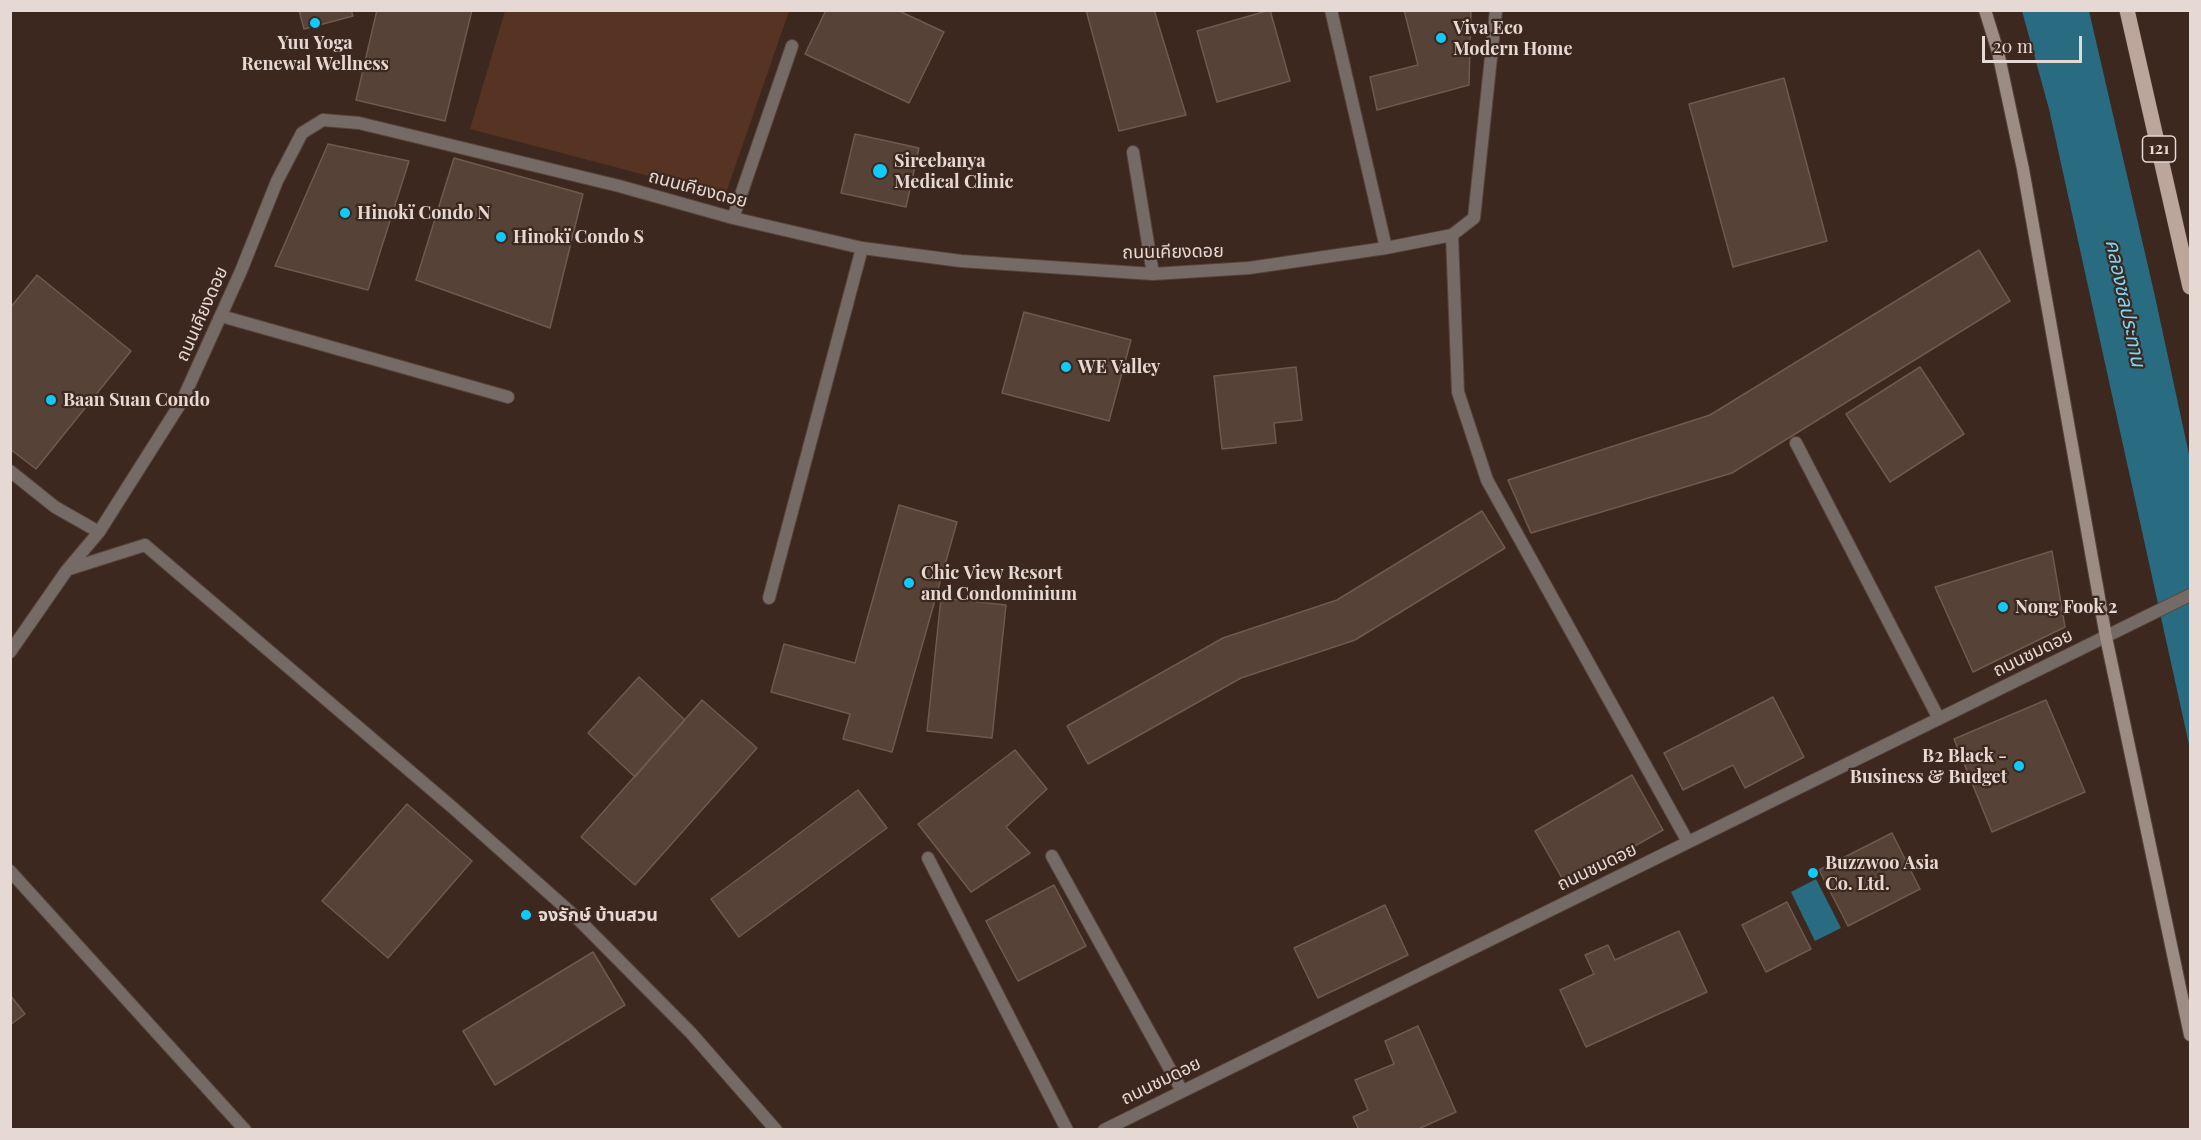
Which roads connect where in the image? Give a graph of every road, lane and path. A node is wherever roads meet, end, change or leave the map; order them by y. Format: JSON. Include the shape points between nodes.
{"nodes":[{"id":1,"x":1331,"y":10,"type":"edge"},
{"id":2,"x":1496,"y":10,"type":"edge"},
{"id":3,"x":1985,"y":10,"type":"edge"},
{"id":4,"x":2127,"y":10,"type":"edge"},
{"id":5,"x":792,"y":46,"type":"dead end"},
{"id":6,"x":1133,"y":152,"type":"dead end"},
{"id":7,"x":733,"y":218,"type":"junction"},
{"id":8,"x":1452,"y":235,"type":"junction"},
{"id":9,"x":862,"y":248,"type":"junction"},
{"id":10,"x":1386,"y":248,"type":"junction"},
{"id":11,"x":1153,"y":274,"type":"junction"},
{"id":12,"x":2190,"y":287,"type":"edge"},
{"id":13,"x":221,"y":316,"type":"junction"},
{"id":14,"x":508,"y":397,"type":"dead end"},
{"id":15,"x":1796,"y":443,"type":"dead end"},
{"id":16,"x":10,"y":471,"type":"edge"},
{"id":17,"x":99,"y":532,"type":"junction"},
{"id":18,"x":67,"y":570,"type":"junction"},
{"id":19,"x":2190,"y":595,"type":"edge"},
{"id":20,"x":769,"y":598,"type":"dead end"},
{"id":21,"x":2106,"y":637,"type":"junction"},
{"id":22,"x":10,"y":652,"type":"edge"},
{"id":23,"x":1939,"y":719,"type":"junction"},
{"id":24,"x":1688,"y":842,"type":"junction"},
{"id":25,"x":1052,"y":856,"type":"dead end"},
{"id":26,"x":928,"y":858,"type":"dead end"},
{"id":27,"x":10,"y":870,"type":"edge"},
{"id":28,"x":2190,"y":1035,"type":"edge"},
{"id":29,"x":1182,"y":1091,"type":"junction"},
{"id":30,"x":245,"y":1130,"type":"edge"},
{"id":31,"x":776,"y":1130,"type":"edge"},
{"id":32,"x":1067,"y":1130,"type":"edge"},
{"id":33,"x":1104,"y":1130,"type":"edge"}],
"edges":[{"from":1,"to":10,"type":"street"},
{"from":2,"to":8,"type":"street","name":"ถนนเคียงดอย","via":[[1474,218]]},
{"from":3,"to":21,"type":"main road","via":[[2023,169]]},
{"from":4,"to":12,"type":"main road","number":"121"},
{"from":5,"to":7,"type":"street"},
{"from":6,"to":11,"type":"street"},
{"from":7,"to":9,"type":"street","name":"ถนนเคียงดอย"},
{"from":7,"to":13,"type":"street","name":"ถนนเคียงดอย","via":[[359,123],[323,120],[302,133],[277,181]]},
{"from":8,"to":10,"type":"street","name":"ถนนเคียงดอย"},
{"from":8,"to":24,"type":"street","via":[[1458,392],[1486,480]]},
{"from":9,"to":11,"type":"street","name":"ถนนเคียงดอย","via":[[962,261]]},
{"from":9,"to":20,"type":"street"},
{"from":10,"to":11,"type":"street","name":"ถนนเคียงดอย","via":[[1249,268]]},
{"from":13,"to":14,"type":"street"},
{"from":13,"to":17,"type":"street","name":"ถนนเคียงดอย","via":[[182,401]]},
{"from":15,"to":23,"type":"street"},
{"from":16,"to":17,"type":"street","via":[[55,507]]},
{"from":17,"to":18,"type":"street","name":"ถนนเคียงดอย"},
{"from":18,"to":22,"type":"street","name":"ถนนเคียงดอย"},
{"from":18,"to":31,"type":"street","via":[[145,545],[577,918],[691,1034]]},
{"from":19,"to":21,"type":"street","name":"ถนนชมดอย"},
{"from":21,"to":23,"type":"street","name":"ถนนชมดอย"},
{"from":21,"to":28,"type":"main road"},
{"from":23,"to":24,"type":"street","name":"ถนนชมดอย"},
{"from":24,"to":29,"type":"street","name":"ถนนชมดอย"},
{"from":25,"to":29,"type":"street"},
{"from":26,"to":32,"type":"street"},
{"from":27,"to":30,"type":"street"},
{"from":29,"to":33,"type":"street","name":"ถนนชมดอย"}]}
